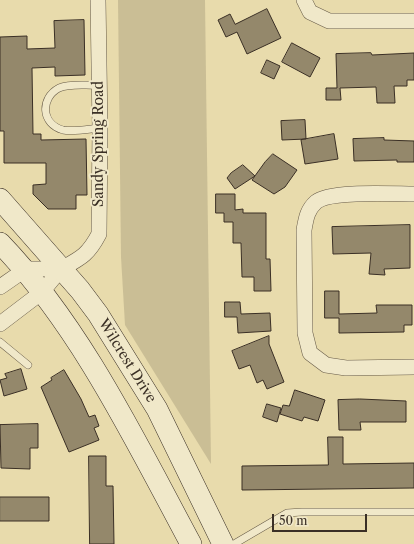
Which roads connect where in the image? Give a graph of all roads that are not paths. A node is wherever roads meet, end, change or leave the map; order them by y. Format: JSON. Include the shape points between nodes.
{"nodes":[{"id":1,"x":98,"y":0,"type":"edge"},
{"id":2,"x":304,"y":0,"type":"edge"},
{"id":3,"x":414,"y":21,"type":"edge"},
{"id":4,"x":99,"y":85,"type":"junction"},
{"id":5,"x":100,"y":128,"type":"junction"},
{"id":6,"x":414,"y":194,"type":"edge"},
{"id":7,"x":0,"y":199,"type":"edge"},
{"id":8,"x":0,"y":243,"type":"edge"},
{"id":9,"x":26,"y":269,"type":"junction"},
{"id":10,"x":61,"y":269,"type":"junction"},
{"id":11,"x":0,"y":287,"type":"edge"},
{"id":12,"x":42,"y":292,"type":"junction"},
{"id":13,"x":0,"y":324,"type":"edge"},
{"id":14,"x":0,"y":342,"type":"edge"},
{"id":15,"x":28,"y":365,"type":"dead end"},
{"id":16,"x":414,"y":367,"type":"edge"},
{"id":17,"x":414,"y":512,"type":"edge"},
{"id":18,"x":191,"y":544,"type":"edge"},
{"id":19,"x":223,"y":544,"type":"edge"},
{"id":20,"x":234,"y":544,"type":"edge"}],
"edges":[{"from":1,"to":4,"type":"street","name":"Sandy Spring Road"},
{"from":2,"to":3,"type":"street","via":[[310,12],[329,21]]},
{"from":4,"to":5,"type":"street","name":"Sandy Spring Road"},
{"from":4,"to":5,"type":"lane","via":[[59,88],[50,96],[45,106],[46,116],[52,124],[63,130]]},
{"from":5,"to":10,"type":"street","name":"Sandy Spring Road","via":[[99,234],[91,249],[82,258]]},
{"from":6,"to":16,"type":"street","via":[[332,195],[317,202],[307,214],[304,230],[305,333],[310,353],[326,364],[346,368]]},
{"from":7,"to":10,"type":"main road","name":"Wilcrest Drive"},
{"from":8,"to":9,"type":"main road"},
{"from":9,"to":10,"type":"street","name":"Sandy Spring Road"},
{"from":9,"to":11,"type":"street"},
{"from":9,"to":12,"type":"main road"},
{"from":10,"to":12,"type":"street","name":"Sandy Spring Road"},
{"from":10,"to":19,"type":"main road","name":"Wilcrest Drive","via":[[98,314],[157,409]]},
{"from":12,"to":13,"type":"street","name":"Sandy Spring Road"},
{"from":12,"to":18,"type":"main road","via":[[72,334],[126,422]]},
{"from":14,"to":15,"type":"lane"},
{"from":17,"to":20,"type":"lane","via":[[287,513]]}]}
